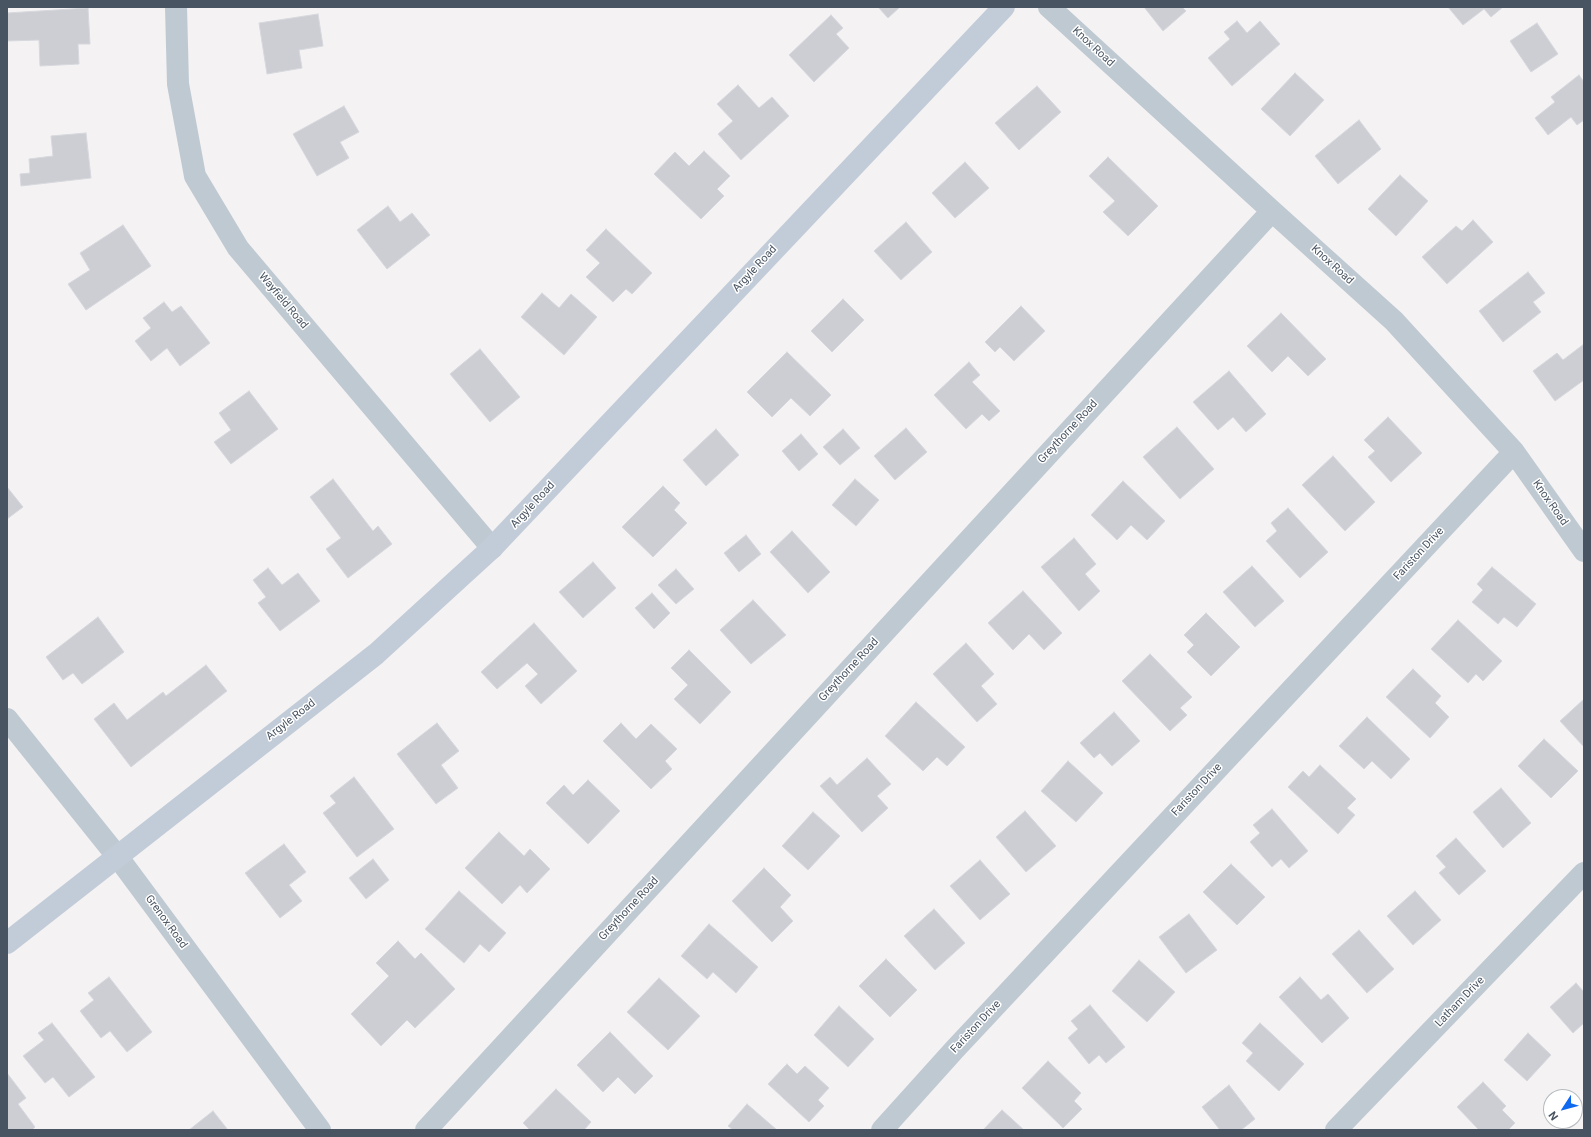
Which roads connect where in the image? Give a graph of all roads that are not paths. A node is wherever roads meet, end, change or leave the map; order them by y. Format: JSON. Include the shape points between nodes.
{"nodes":[{"id":1,"x":176,"y":7,"type":"edge"},
{"id":2,"x":1004,"y":7,"type":"edge"},
{"id":3,"x":1049,"y":7,"type":"edge"},
{"id":4,"x":1272,"y":211,"type":"junction"},
{"id":5,"x":1514,"y":452,"type":"junction"},
{"id":6,"x":492,"y":548,"type":"junction"},
{"id":7,"x":1584,"y":552,"type":"edge"},
{"id":8,"x":7,"y":719,"type":"edge"},
{"id":9,"x":117,"y":856,"type":"junction"},
{"id":10,"x":1584,"y":873,"type":"edge"},
{"id":11,"x":7,"y":943,"type":"edge"},
{"id":12,"x":320,"y":1130,"type":"edge"},
{"id":13,"x":426,"y":1130,"type":"edge"},
{"id":14,"x":882,"y":1130,"type":"edge"},
{"id":15,"x":1336,"y":1130,"type":"edge"}],
"edges":[{"from":1,"to":6,"type":"street","name":"Wayfield Road","via":[[178,84],[195,176],[238,248]]},
{"from":2,"to":6,"type":"street","name":"Argyle Road"},
{"from":3,"to":4,"type":"street","name":"Knox Road"},
{"from":4,"to":5,"type":"street","name":"Knox Road","via":[[1394,321]]},
{"from":4,"to":13,"type":"street","name":"Greythorne Road"},
{"from":5,"to":7,"type":"street","name":"Knox Road"},
{"from":5,"to":14,"type":"street","name":"Fariston Drive"},
{"from":6,"to":9,"type":"street","name":"Argyle Road","via":[[376,654]]},
{"from":8,"to":9,"type":"street","name":"Grenox Road"},
{"from":9,"to":11,"type":"street","name":"Argyle Road"},
{"from":9,"to":12,"type":"street","name":"Grenox Road"},
{"from":10,"to":15,"type":"street","name":"Latham Drive"}]}
